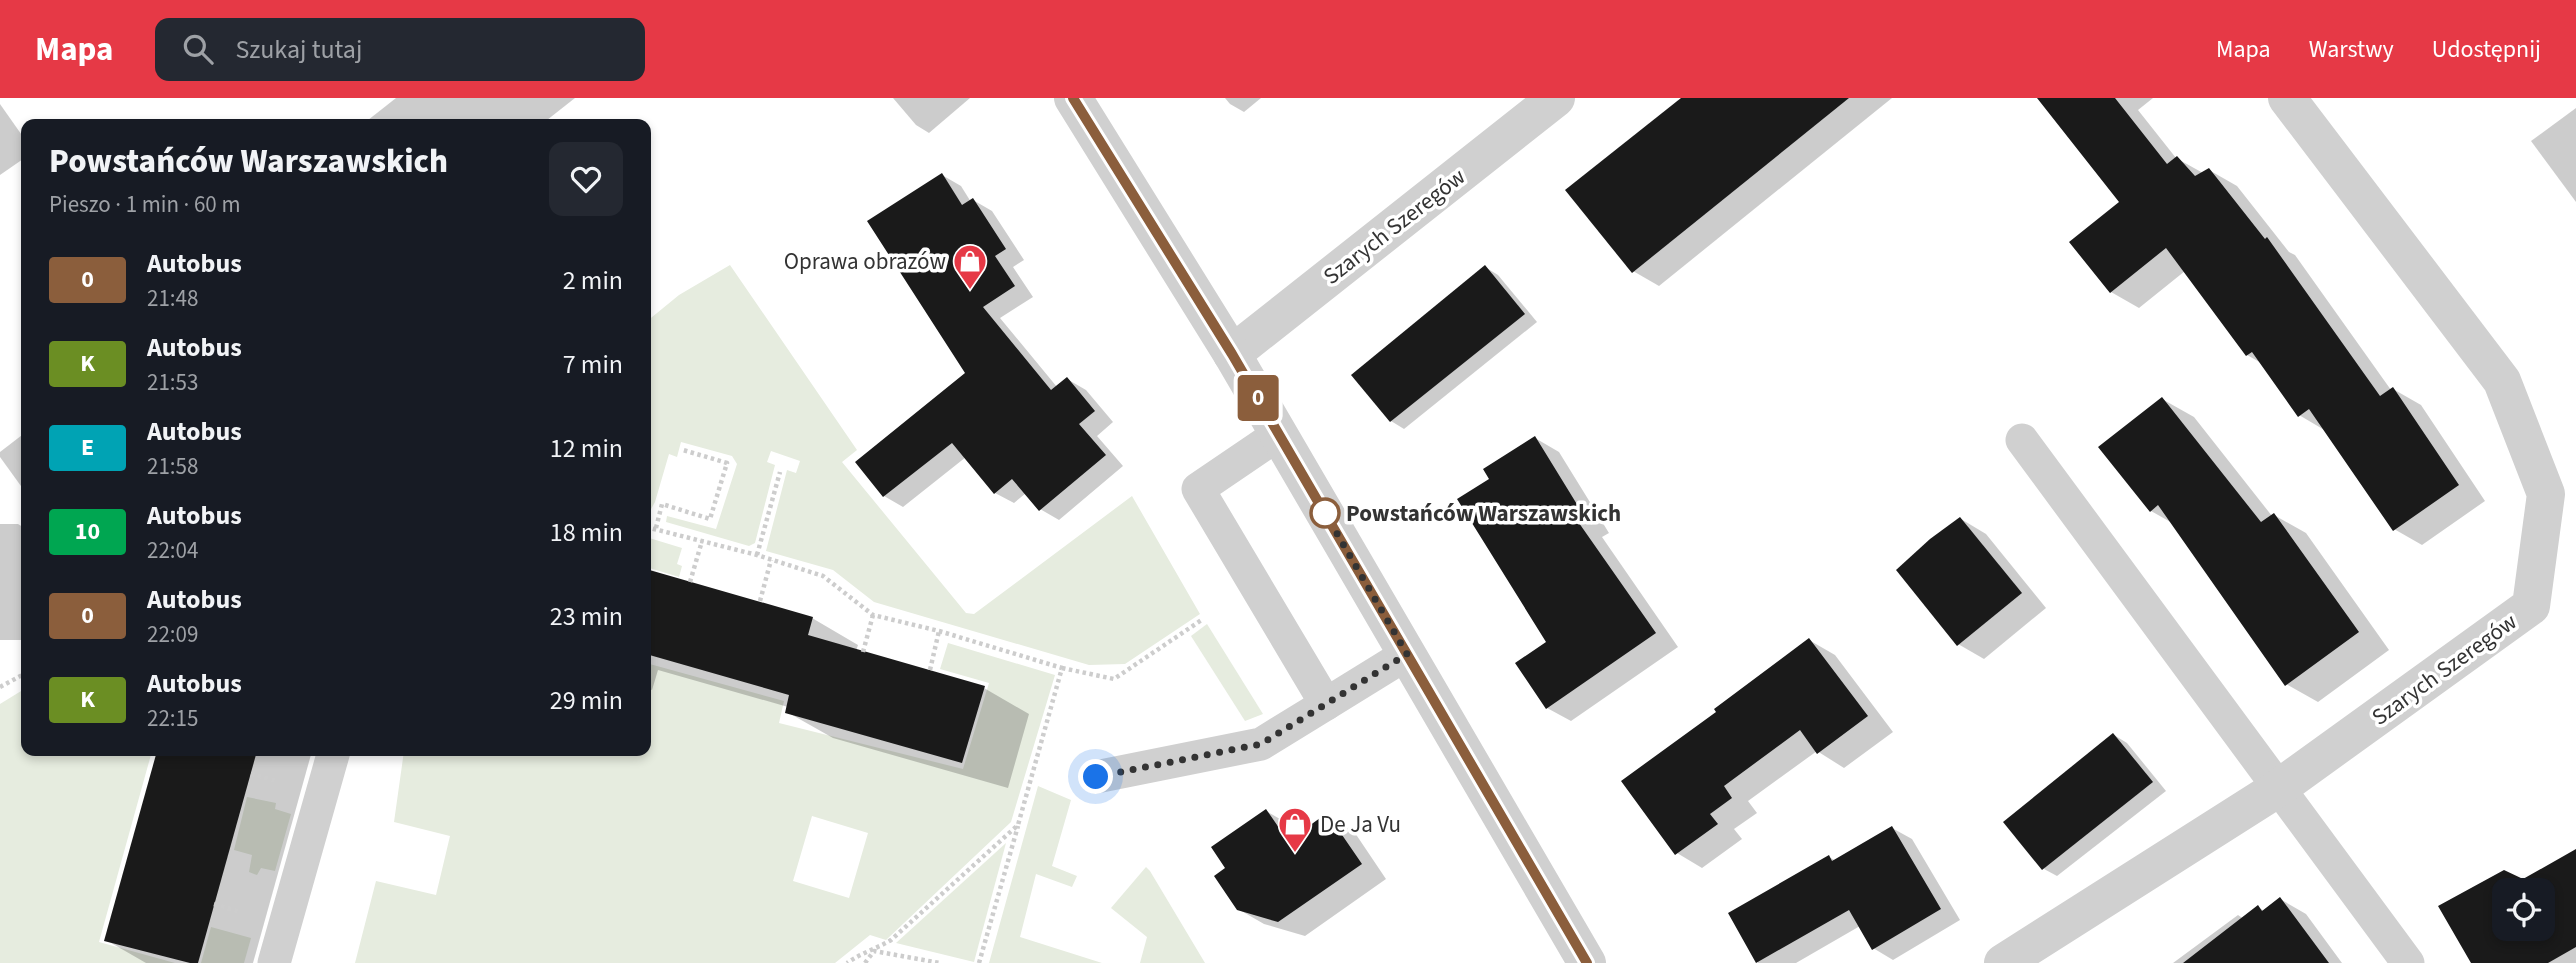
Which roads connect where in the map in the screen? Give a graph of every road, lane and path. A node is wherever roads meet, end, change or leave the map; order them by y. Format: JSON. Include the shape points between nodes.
{"nodes":[{"id":1,"x":1073,"y":98,"type":"edge"},
{"id":2,"x":1556,"y":98,"type":"edge"},
{"id":3,"x":2287,"y":98,"type":"edge"},
{"id":4,"x":1232,"y":354,"type":"junction"},
{"id":5,"x":1279,"y":434,"type":"junction"},
{"id":6,"x":2022,"y":440,"type":"dead end"},
{"id":7,"x":683,"y":450,"type":"dead end"},
{"id":8,"x":780,"y":472,"type":"dead end"},
{"id":9,"x":651,"y":528,"type":"edge"},
{"id":10,"x":656,"y":528,"type":"junction"},
{"id":11,"x":702,"y":541,"type":"junction"},
{"id":12,"x":757,"y":555,"type":"junction"},
{"id":13,"x":771,"y":560,"type":"junction"},
{"id":14,"x":690,"y":582,"type":"dead end"},
{"id":15,"x":760,"y":601,"type":"dead end"},
{"id":16,"x":873,"y":615,"type":"junction"},
{"id":17,"x":1203,"y":619,"type":"dead end"},
{"id":18,"x":939,"y":631,"type":"junction"},
{"id":19,"x":863,"y":652,"type":"dead end"},
{"id":20,"x":1407,"y":654,"type":"junction"},
{"id":21,"x":1062,"y":668,"type":"junction"},
{"id":22,"x":930,"y":670,"type":"dead end"},
{"id":23,"x":21,"y":676,"type":"edge"},
{"id":24,"x":0,"y":687,"type":"edge"},
{"id":25,"x":1326,"y":704,"type":"junction"},
{"id":26,"x":333,"y":756,"type":"edge"},
{"id":27,"x":1096,"y":777,"type":"dead end"},
{"id":28,"x":2280,"y":787,"type":"junction"},
{"id":29,"x":1018,"y":825,"type":"junction"},
{"id":30,"x":874,"y":951,"type":"junction"},
{"id":31,"x":274,"y":963,"type":"edge"},
{"id":32,"x":847,"y":963,"type":"edge"},
{"id":33,"x":865,"y":963,"type":"edge"},
{"id":34,"x":940,"y":963,"type":"edge"},
{"id":35,"x":979,"y":963,"type":"edge"},
{"id":36,"x":1587,"y":963,"type":"edge"},
{"id":37,"x":2003,"y":963,"type":"edge"},
{"id":38,"x":2408,"y":963,"type":"edge"}],
"edges":[{"from":1,"to":4,"type":"street"},
{"from":2,"to":4,"type":"street","name":"Szarych Szeregów"},
{"from":3,"to":28,"type":"street","name":"Szarych Szeregów","via":[[2502,381],[2546,494],[2531,607]]},
{"from":4,"to":5,"type":"street"},
{"from":5,"to":20,"type":"street"},
{"from":5,"to":25,"type":"lane","via":[[1198,489]]},
{"from":6,"to":28,"type":"lane"},
{"from":7,"to":10,"type":"path","via":[[727,463],[710,520],[662,504]]},
{"from":8,"to":12,"type":"path"},
{"from":9,"to":10,"type":"path"},
{"from":10,"to":11,"type":"path"},
{"from":11,"to":12,"type":"path"},
{"from":11,"to":14,"type":"path"},
{"from":12,"to":13,"type":"path"},
{"from":13,"to":15,"type":"path"},
{"from":13,"to":16,"type":"path","via":[[823,576]]},
{"from":16,"to":18,"type":"path"},
{"from":16,"to":19,"type":"path"},
{"from":17,"to":21,"type":"path","via":[[1114,678]]},
{"from":18,"to":21,"type":"path"},
{"from":18,"to":22,"type":"path"},
{"from":20,"to":25,"type":"lane"},
{"from":20,"to":36,"type":"street"},
{"from":21,"to":29,"type":"path"},
{"from":23,"to":24,"type":"path"},
{"from":25,"to":27,"type":"lane","via":[[1261,744]]},
{"from":26,"to":31,"type":"lane"},
{"from":28,"to":37,"type":"street","name":"Szarych Szeregów"},
{"from":28,"to":38,"type":"lane"},
{"from":29,"to":30,"type":"path"},
{"from":29,"to":35,"type":"path"},
{"from":30,"to":32,"type":"path"},
{"from":30,"to":33,"type":"path"},
{"from":30,"to":34,"type":"path"}]}
